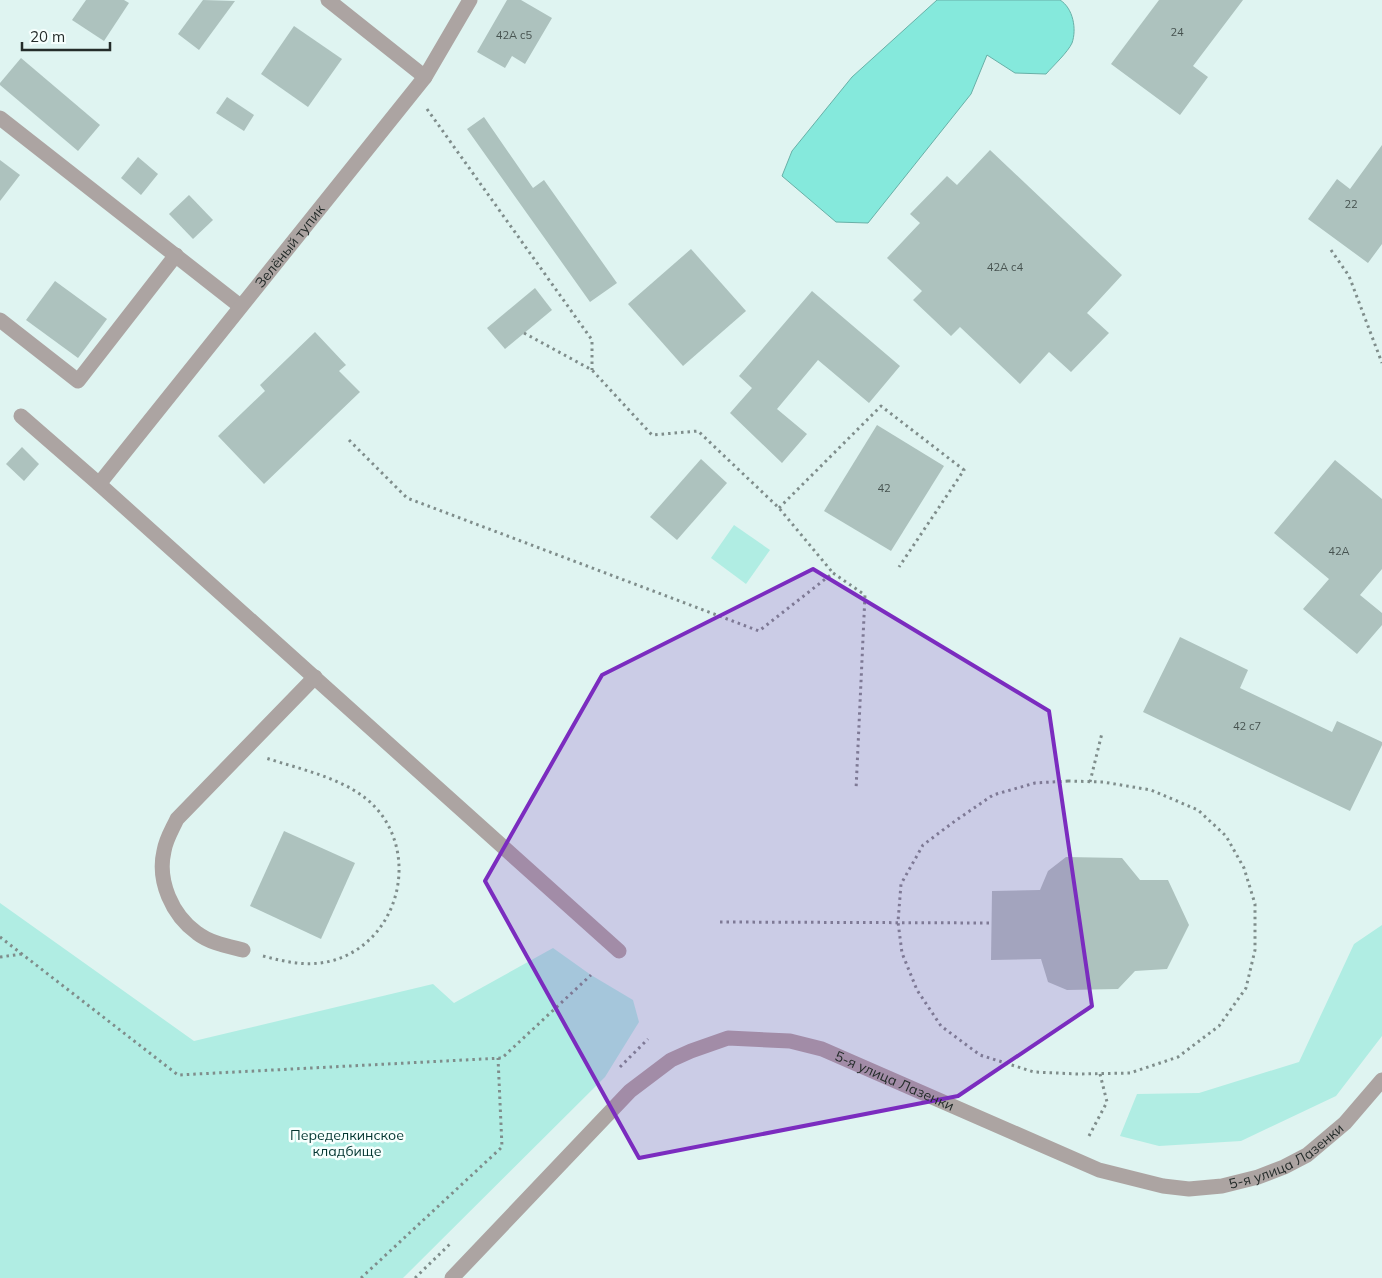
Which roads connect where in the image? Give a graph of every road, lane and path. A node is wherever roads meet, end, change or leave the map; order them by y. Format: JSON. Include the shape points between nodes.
{"nodes":[{"id":1,"x":328,"y":0,"type":"edge"},
{"id":2,"x":470,"y":0,"type":"edge"},
{"id":3,"x":425,"y":76,"type":"junction"},
{"id":4,"x":414,"y":90,"type":"junction"},
{"id":5,"x":0,"y":118,"type":"edge"},
{"id":6,"x":1331,"y":250,"type":"dead end"},
{"id":7,"x":176,"y":256,"type":"junction"},
{"id":8,"x":240,"y":306,"type":"junction"},
{"id":9,"x":0,"y":320,"type":"edge"},
{"id":10,"x":524,"y":333,"type":"dead end"},
{"id":11,"x":1382,"y":363,"type":"edge"},
{"id":12,"x":592,"y":370,"type":"junction"},
{"id":13,"x":21,"y":416,"type":"dead end"},
{"id":14,"x":349,"y":440,"type":"dead end"},
{"id":15,"x":99,"y":484,"type":"junction"},
{"id":16,"x":779,"y":508,"type":"junction"},
{"id":17,"x":899,"y":567,"type":"dead end"},
{"id":18,"x":832,"y":573,"type":"junction"},
{"id":19,"x":315,"y":677,"type":"junction"},
{"id":20,"x":1102,"y":733,"type":"dead end"},
{"id":21,"x":244,"y":750,"type":"junction"},
{"id":22,"x":1090,"y":782,"type":"junction"},
{"id":23,"x":856,"y":790,"type":"dead end"},
{"id":24,"x":720,"y":922,"type":"dead end"},
{"id":25,"x":898,"y":922,"type":"junction"},
{"id":26,"x":992,"y":923,"type":"dead end"},
{"id":27,"x":0,"y":937,"type":"edge"},
{"id":28,"x":244,"y":950,"type":"joint"},
{"id":29,"x":619,"y":951,"type":"dead end"},
{"id":30,"x":22,"y":954,"type":"junction"},
{"id":31,"x":0,"y":957,"type":"edge"},
{"id":32,"x":591,"y":975,"type":"dead end"},
{"id":33,"x":498,"y":1058,"type":"junction"},
{"id":34,"x":1100,"y":1074,"type":"junction"},
{"id":35,"x":1382,"y":1080,"type":"edge"},
{"id":36,"x":1089,"y":1136,"type":"dead end"},
{"id":37,"x":361,"y":1278,"type":"edge"},
{"id":38,"x":452,"y":1278,"type":"edge"}],
"edges":[{"from":1,"to":3,"type":"street"},
{"from":2,"to":3,"type":"street","name":"Зелёный тупик"},
{"from":3,"to":4,"type":"street","name":"Зелёный тупик"},
{"from":4,"to":8,"type":"street","name":"Зелёный тупик"},
{"from":4,"to":12,"type":"path","via":[[592,340]]},
{"from":5,"to":7,"type":"street"},
{"from":6,"to":11,"type":"path","via":[[1349,276]]},
{"from":7,"to":8,"type":"street"},
{"from":7,"to":9,"type":"street","via":[[78,381]]},
{"from":8,"to":15,"type":"street","name":"Зелёный тупик"},
{"from":10,"to":12,"type":"path"},
{"from":12,"to":16,"type":"path","via":[[652,435],[698,432]]},
{"from":13,"to":15,"type":"street"},
{"from":14,"to":18,"type":"path","via":[[407,498],[759,631]]},
{"from":15,"to":19,"type":"street"},
{"from":16,"to":17,"type":"path","via":[[881,406],[964,470]]},
{"from":16,"to":18,"type":"path"},
{"from":18,"to":23,"type":"path","via":[[865,595]]},
{"from":19,"to":21,"type":"street"},
{"from":19,"to":29,"type":"street"},
{"from":20,"to":22,"type":"path"},
{"from":21,"to":28,"type":"street","via":[[177,819],[168,835],[162,871],[172,905],[196,933],[212,942]]},
{"from":21,"to":28,"type":"path","via":[[342,784],[360,794],[388,825],[400,865],[399,886],[393,906],[382,925],[351,953],[332,961],[311,964],[290,963]]},
{"from":22,"to":25,"type":"path","via":[[1035,783],[993,795],[955,820],[924,845],[901,884]]},
{"from":22,"to":34,"type":"path","via":[[1151,790],[1198,810],[1226,836],[1244,868],[1254,904],[1255,950],[1246,988],[1219,1026],[1178,1056],[1130,1073]]},
{"from":24,"to":25,"type":"path"},
{"from":25,"to":26,"type":"path"},
{"from":25,"to":34,"type":"path","via":[[902,953],[917,990],[941,1026],[980,1055],[1034,1072]]},
{"from":27,"to":30,"type":"path"},
{"from":30,"to":31,"type":"path"},
{"from":30,"to":33,"type":"path","via":[[178,1075]]},
{"from":32,"to":33,"type":"path","via":[[502,1058]]},
{"from":33,"to":37,"type":"path","via":[[502,1147]]},
{"from":34,"to":36,"type":"path","via":[[1107,1102]]},
{"from":35,"to":38,"type":"street","name":"5-я улица Лазенки","via":[[1345,1123],[1292,1163],[1258,1177],[1222,1186],[1190,1189],[1163,1186],[1098,1170],[822,1049],[790,1041],[728,1038],[671,1060],[630,1091]]}]}
